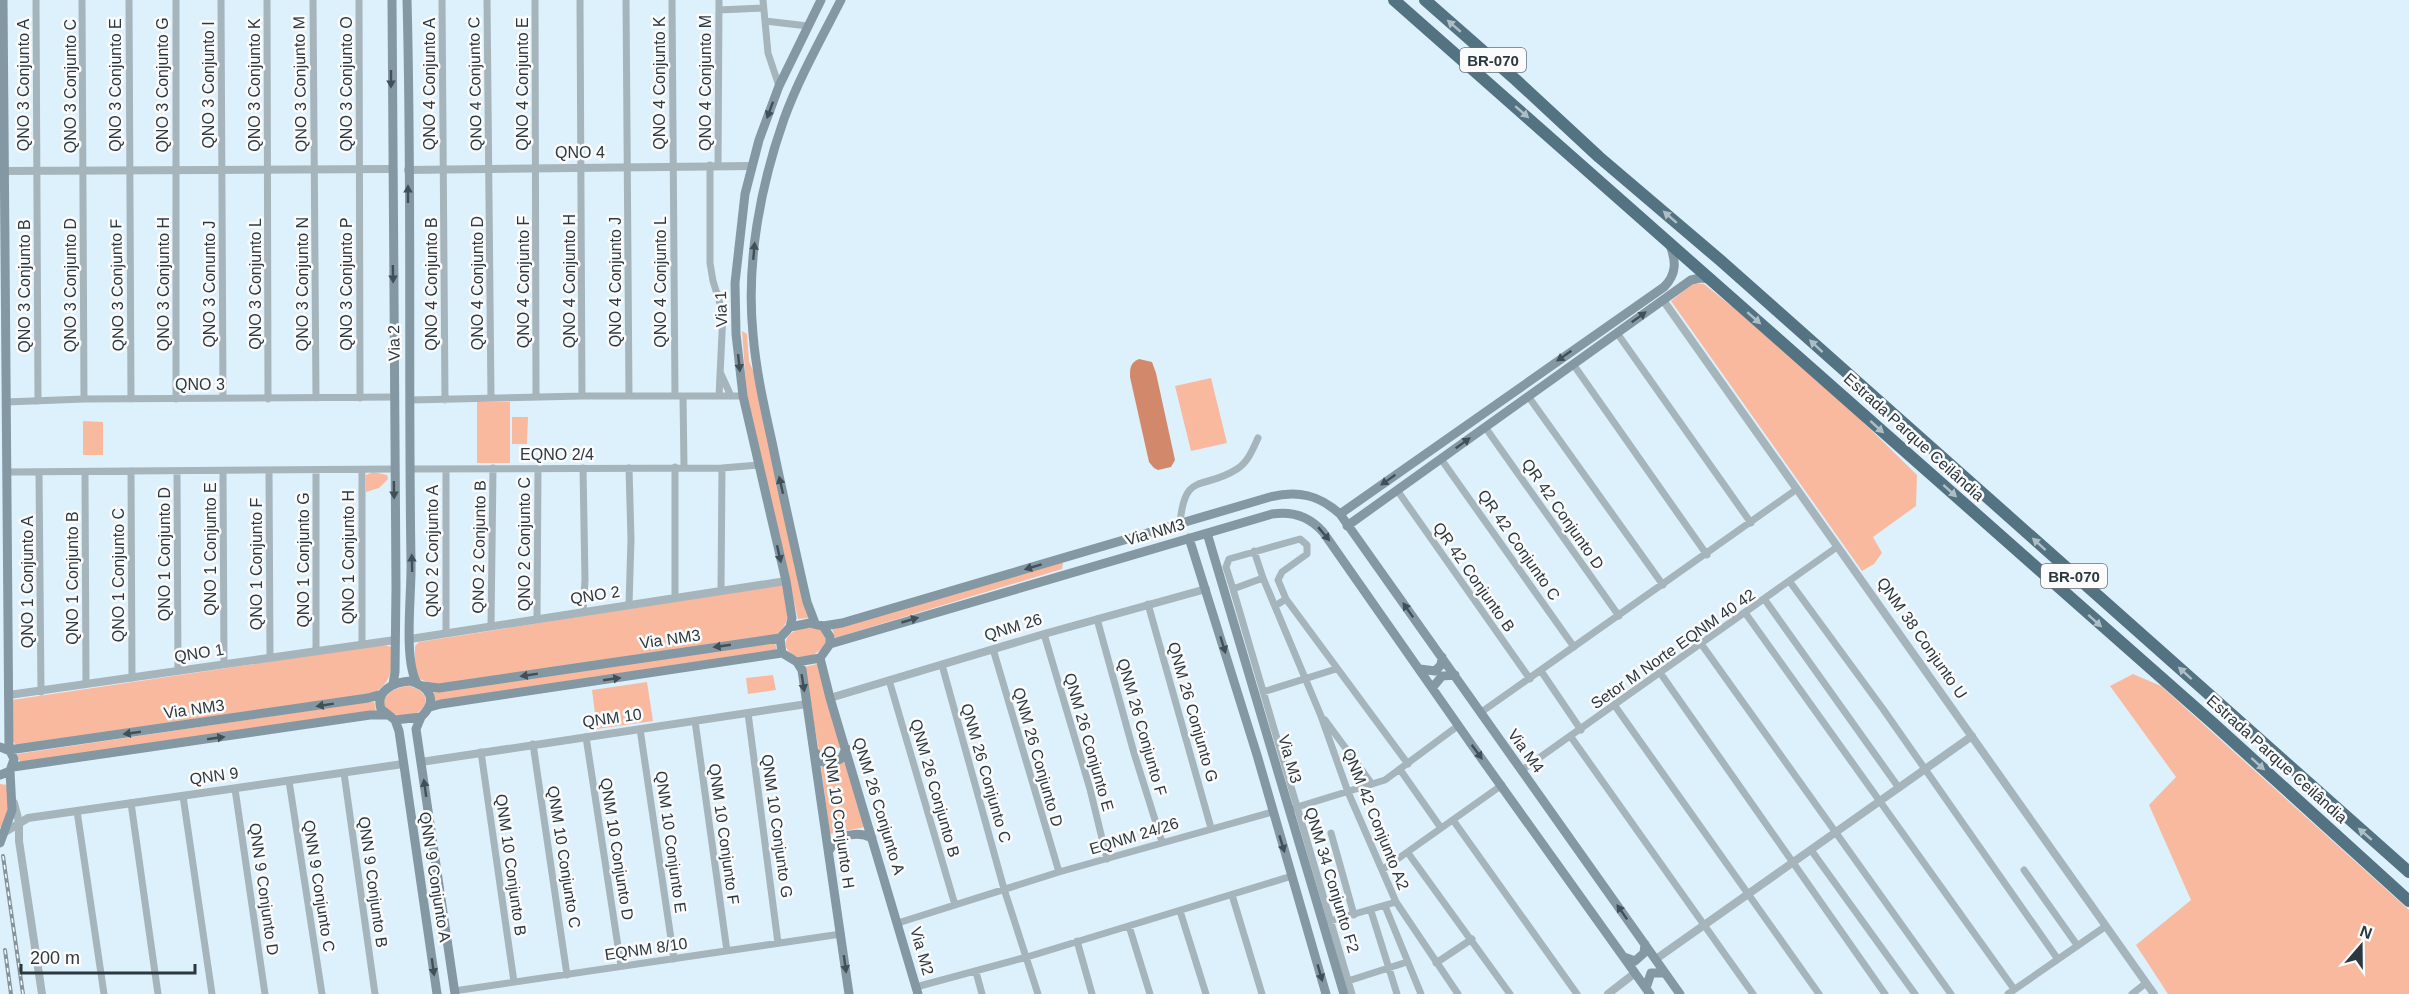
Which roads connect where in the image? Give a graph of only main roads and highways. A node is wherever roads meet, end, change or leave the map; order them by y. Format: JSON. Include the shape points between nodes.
{"nodes":[{"id":1,"x":3,"y":0,"type":"edge"},
{"id":2,"x":392,"y":0,"type":"edge"},
{"id":3,"x":408,"y":0,"type":"edge"},
{"id":4,"x":821,"y":0,"type":"edge"},
{"id":5,"x":841,"y":0,"type":"edge"},
{"id":6,"x":1395,"y":0,"type":"edge"},
{"id":7,"x":1425,"y":0,"type":"edge"},
{"id":8,"x":826,"y":30,"type":"junction"},
{"id":9,"x":392,"y":35,"type":"junction"},
{"id":10,"x":408,"y":36,"type":"junction"},
{"id":11,"x":2,"y":53,"type":"edge"},
{"id":12,"x":391,"y":53,"type":"junction"},
{"id":13,"x":408,"y":55,"type":"junction"},
{"id":14,"x":791,"y":61,"type":"junction"},
{"id":15,"x":0,"y":92,"type":"edge"},
{"id":16,"x":1560,"y":122,"type":"junction"},
{"id":17,"x":4,"y":135,"type":"junction"},
{"id":18,"x":1548,"y":135,"type":"junction"},
{"id":19,"x":3,"y":244,"type":"edge"},
{"id":20,"x":1670,"y":245,"type":"junction"},
{"id":21,"x":0,"y":257,"type":"edge"},
{"id":22,"x":752,"y":272,"type":"junction"},
{"id":23,"x":1710,"y":279,"type":"junction"},
{"id":24,"x":1664,"y":287,"type":"junction"},
{"id":25,"x":1667,"y":297,"type":"junction"},
{"id":26,"x":394,"y":309,"type":"junction"},
{"id":27,"x":409,"y":310,"type":"junction"},
{"id":28,"x":735,"y":310,"type":"junction"},
{"id":29,"x":6,"y":321,"type":"junction"},
{"id":30,"x":394,"y":326,"type":"junction"},
{"id":31,"x":408,"y":327,"type":"junction"},
{"id":32,"x":736,"y":334,"type":"junction"},
{"id":33,"x":757,"y":374,"type":"junction"},
{"id":34,"x":1920,"y":439,"type":"junction"},
{"id":35,"x":1906,"y":452,"type":"junction"},
{"id":36,"x":1368,"y":494,"type":"junction"},
{"id":37,"x":1250,"y":502,"type":"junction"},
{"id":38,"x":1376,"y":505,"type":"junction"},
{"id":39,"x":1224,"y":510,"type":"junction"},
{"id":40,"x":1340,"y":514,"type":"junction"},
{"id":41,"x":1251,"y":520,"type":"junction"},
{"id":42,"x":1231,"y":526,"type":"junction"},
{"id":43,"x":1347,"y":526,"type":"junction"},
{"id":44,"x":1207,"y":533,"type":"junction"},
{"id":45,"x":1189,"y":538,"type":"junction"},
{"id":46,"x":1082,"y":552,"type":"junction"},
{"id":47,"x":1061,"y":559,"type":"junction"},
{"id":48,"x":1215,"y":561,"type":"junction"},
{"id":49,"x":1199,"y":567,"type":"junction"},
{"id":50,"x":1085,"y":568,"type":"junction"},
{"id":51,"x":4,"y":574,"type":"edge"},
{"id":52,"x":1064,"y":575,"type":"junction"},
{"id":53,"x":0,"y":585,"type":"edge"},
{"id":54,"x":396,"y":587,"type":"junction"},
{"id":55,"x":412,"y":588,"type":"junction"},
{"id":56,"x":396,"y":606,"type":"junction"},
{"id":57,"x":412,"y":606,"type":"junction"},
{"id":58,"x":819,"y":625,"type":"junction"},
{"id":59,"x":790,"y":627,"type":"junction"},
{"id":60,"x":780,"y":638,"type":"junction"},
{"id":61,"x":830,"y":644,"type":"junction"},
{"id":62,"x":782,"y":653,"type":"junction"},
{"id":63,"x":8,"y":654,"type":"junction"},
{"id":64,"x":1442,"y":657,"type":"junction"},
{"id":65,"x":820,"y":658,"type":"junction"},
{"id":66,"x":797,"y":662,"type":"junction"},
{"id":67,"x":1420,"y":669,"type":"junction"},
{"id":68,"x":1455,"y":675,"type":"junction"},
{"id":69,"x":393,"y":684,"type":"junction"},
{"id":70,"x":420,"y":685,"type":"junction"},
{"id":71,"x":1433,"y":687,"type":"junction"},
{"id":72,"x":382,"y":694,"type":"junction"},
{"id":73,"x":430,"y":708,"type":"junction"},
{"id":74,"x":2229,"y":712,"type":"junction"},
{"id":75,"x":421,"y":717,"type":"junction"},
{"id":76,"x":390,"y":718,"type":"junction"},
{"id":77,"x":2215,"y":725,"type":"junction"},
{"id":78,"x":846,"y":748,"type":"junction"},
{"id":79,"x":5,"y":749,"type":"edge"},
{"id":80,"x":815,"y":751,"type":"junction"},
{"id":81,"x":1271,"y":751,"type":"junction"},
{"id":82,"x":1257,"y":755,"type":"junction"},
{"id":83,"x":12,"y":769,"type":"junction"},
{"id":84,"x":0,"y":775,"type":"edge"},
{"id":85,"x":3,"y":832,"type":"edge"},
{"id":86,"x":872,"y":838,"type":"junction"},
{"id":87,"x":414,"y":842,"type":"junction"},
{"id":88,"x":0,"y":843,"type":"edge"},
{"id":89,"x":829,"y":851,"type":"junction"},
{"id":90,"x":2409,"y":872,"type":"edge"},
{"id":91,"x":1296,"y":890,"type":"junction"},
{"id":92,"x":2409,"y":901,"type":"edge"},
{"id":93,"x":442,"y":909,"type":"junction"},
{"id":94,"x":898,"y":923,"type":"joint"},
{"id":95,"x":1326,"y":934,"type":"junction"},
{"id":96,"x":429,"y":935,"type":"junction"},
{"id":97,"x":1644,"y":943,"type":"junction"},
{"id":98,"x":1624,"y":957,"type":"junction"},
{"id":99,"x":1665,"y":973,"type":"junction"},
{"id":100,"x":917,"y":990,"type":"edge"},
{"id":101,"x":1648,"y":991,"type":"edge"},
{"id":102,"x":454,"y":993,"type":"edge"},
{"id":103,"x":437,"y":994,"type":"edge"},
{"id":104,"x":849,"y":994,"type":"edge"},
{"id":105,"x":1326,"y":994,"type":"edge"},
{"id":106,"x":1344,"y":994,"type":"edge"},
{"id":107,"x":1680,"y":994,"type":"edge"}],
"edges":[{"from":1,"to":11,"type":"main road"},
{"from":2,"to":9,"type":"main road","name":"Via 2"},
{"from":3,"to":10,"type":"main road","name":"Via 2"},
{"from":4,"to":14,"type":"main road","name":"Via 1"},
{"from":5,"to":8,"type":"main road","name":"Via 1"},
{"from":6,"to":18,"type":"highway","name":"Estrada Parque Ceilândia","number":"BR-070","one_way":true},
{"from":16,"to":7,"type":"highway","name":"Estrada Parque Ceilândia","number":"BR-070","one_way":true},
{"from":8,"to":14,"type":"main road","via":[[818,36],[801,70],[792,70]]},
{"from":22,"to":8,"type":"main road","name":"Via 1","one_way":true,"via":[[767,172],[784,118]]},
{"from":9,"to":10,"type":"main road","via":[[400,41]]},
{"from":9,"to":12,"type":"main road","name":"Via 2"},
{"from":10,"to":13,"type":"main road","name":"Via 2"},
{"from":11,"to":17,"type":"main road"},
{"from":12,"to":13,"type":"main road","via":[[400,51]]},
{"from":12,"to":26,"type":"main road","name":"Via 2","one_way":true},
{"from":27,"to":13,"type":"main road","name":"Via 2","one_way":true},
{"from":14,"to":28,"type":"main road","name":"Via 1","one_way":true,"via":[[752,166],[739,233]]},
{"from":15,"to":17,"type":"main road"},
{"from":16,"to":18,"type":"highway","via":[[1548,124]]},
{"from":34,"to":16,"type":"highway","name":"Estrada Parque Ceilândia","number":"BR-070","one_way":true},
{"from":17,"to":19,"type":"main road"},
{"from":18,"to":20,"type":"highway","name":"Estrada Parque Ceilândia","number":"BR-070"},
{"from":19,"to":29,"type":"main road"},
{"from":20,"to":23,"type":"highway","name":"Estrada Parque Ceilândia","number":"BR-070"},
{"from":20,"to":24,"type":"main road","via":[[1674,272]]},
{"from":21,"to":29,"type":"main road"},
{"from":22,"to":28,"type":"main road","via":[[748,281],[748,314],[740,317]]},
{"from":22,"to":33,"type":"main road","name":"Via 1"},
{"from":23,"to":25,"type":"main road","via":[[1695,278]]},
{"from":23,"to":35,"type":"highway","name":"Estrada Parque Ceilândia","number":"BR-070","one_way":true},
{"from":24,"to":25,"type":"main road","via":[[1670,290]]},
{"from":24,"to":36,"type":"main road","one_way":true},
{"from":38,"to":25,"type":"main road","one_way":true},
{"from":26,"to":27,"type":"main road","via":[[398,313]]},
{"from":26,"to":30,"type":"main road","name":"Via 2"},
{"from":27,"to":31,"type":"main road","name":"Via 2"},
{"from":28,"to":32,"type":"main road","name":"Via 1"},
{"from":29,"to":51,"type":"main road"},
{"from":30,"to":31,"type":"main road","via":[[400,323]]},
{"from":30,"to":54,"type":"main road","name":"Via 2","one_way":true},
{"from":55,"to":31,"type":"main road","name":"Via 2","one_way":true},
{"from":32,"to":33,"type":"main road","via":[[741,328],[749,333],[751,360]]},
{"from":32,"to":59,"type":"main road","name":"Via 1","one_way":true,"via":[[742,396],[786,581]]},
{"from":58,"to":33,"type":"main road","name":"Via 1","one_way":true,"via":[[807,602]]},
{"from":34,"to":35,"type":"highway","via":[[1921,452]]},
{"from":74,"to":34,"type":"highway","name":"Estrada Parque Ceilândia","number":"BR-070","one_way":true},
{"from":35,"to":77,"type":"highway","name":"Estrada Parque Ceilândia","number":"BR-070","one_way":true},
{"from":36,"to":38,"type":"main road"},
{"from":36,"to":40,"type":"main road"},
{"from":37,"to":39,"type":"main road","name":"Via NM3"},
{"from":37,"to":40,"type":"main road","name":"Via NM3","via":[[1282,494],[1306,495],[1320,499]]},
{"from":37,"to":41,"type":"main road","via":[[1246,513]]},
{"from":38,"to":43,"type":"main road"},
{"from":39,"to":42,"type":"main road","via":[[1232,516]]},
{"from":39,"to":46,"type":"main road","name":"Via NM3"},
{"from":40,"to":43,"type":"main road","name":"Via NM3"},
{"from":41,"to":42,"type":"main road","name":"Via NM3"},
{"from":41,"to":67,"type":"main road","name":"Via NM3","one_way":true,"via":[[1281,513],[1301,516],[1315,524]]},
{"from":42,"to":44,"type":"main road","name":"Via NM3"},
{"from":64,"to":43,"type":"main road","name":"Via M4","one_way":true},
{"from":44,"to":45,"type":"main road","name":"Via NM3"},
{"from":44,"to":48,"type":"main road","name":"Via M3"},
{"from":45,"to":49,"type":"main road"},
{"from":45,"to":50,"type":"main road","name":"Via NM3"},
{"from":46,"to":47,"type":"main road","name":"Via NM3"},
{"from":46,"to":50,"type":"main road","via":[[1078,558]]},
{"from":47,"to":52,"type":"main road","via":[[1068,562]]},
{"from":47,"to":58,"type":"main road","name":"Via NM3","one_way":true,"via":[[842,623]]},
{"from":48,"to":49,"type":"main road","via":[[1205,560]]},
{"from":48,"to":81,"type":"main road","name":"Via M3"},
{"from":49,"to":82,"type":"main road","one_way":true},
{"from":50,"to":52,"type":"main road","name":"Via NM3"},
{"from":51,"to":63,"type":"main road"},
{"from":61,"to":52,"type":"main road","name":"Via NM3","one_way":true},
{"from":53,"to":63,"type":"main road"},
{"from":54,"to":55,"type":"main road","via":[[400,592]]},
{"from":54,"to":56,"type":"main road","name":"Via 2"},
{"from":55,"to":57,"type":"main road","name":"Via 2"},
{"from":56,"to":57,"type":"main road"},
{"from":56,"to":69,"type":"main road","name":"Via 2"},
{"from":57,"to":70,"type":"main road","name":"Via 2","via":[[412,673]]},
{"from":58,"to":59,"type":"main road","via":[[802,623]]},
{"from":58,"to":61,"type":"main road","via":[[830,637]]},
{"from":59,"to":60,"type":"main road"},
{"from":60,"to":62,"type":"main road"},
{"from":60,"to":70,"type":"main road","name":"Via NM3","one_way":true,"via":[[439,688]]},
{"from":61,"to":65,"type":"main road"},
{"from":62,"to":66,"type":"main road"},
{"from":73,"to":62,"type":"main road","name":"Via NM3","one_way":true},
{"from":63,"to":79,"type":"main road"},
{"from":64,"to":67,"type":"main road","via":[[1435,670]]},
{"from":64,"to":68,"type":"main road","name":"Via M4"},
{"from":65,"to":66,"type":"main road"},
{"from":65,"to":78,"type":"main road","name":"QNM 26 Conjunto A"},
{"from":66,"to":80,"type":"main road","name":"QNM 10 Conjunto H","one_way":true},
{"from":67,"to":71,"type":"main road"},
{"from":68,"to":71,"type":"main road","via":[[1440,676]]},
{"from":97,"to":68,"type":"main road","name":"Via M4","one_way":true},
{"from":69,"to":70,"type":"main road","via":[[405,681]]},
{"from":69,"to":72,"type":"main road"},
{"from":70,"to":73,"type":"main road","via":[[430,697]]},
{"from":71,"to":98,"type":"main road","one_way":true},
{"from":72,"to":76,"type":"main road","via":[[380,705]]},
{"from":72,"to":79,"type":"main road","name":"Via NM3","one_way":true},
{"from":73,"to":75,"type":"main road"},
{"from":74,"to":77,"type":"highway","via":[[2218,712]]},
{"from":90,"to":74,"type":"highway","name":"Estrada Parque Ceilândia","number":"BR-070","one_way":true},
{"from":75,"to":76,"type":"main road"},
{"from":93,"to":75,"type":"main road","one_way":true,"via":[[416,729]]},
{"from":83,"to":76,"type":"main road","name":"Via NM3","one_way":true,"via":[[370,715]]},
{"from":76,"to":87,"type":"main road","name":"QNN 9 Conjunto A","via":[[399,731]]},
{"from":77,"to":92,"type":"highway","name":"Estrada Parque Ceilândia","number":"BR-070","one_way":true},
{"from":78,"to":80,"type":"main road","via":[[842,758],[833,763],[820,760]]},
{"from":78,"to":86,"type":"main road","name":"QNM 26 Conjunto A"},
{"from":79,"to":83,"type":"main road","via":[[14,759]]},
{"from":80,"to":89,"type":"main road","name":"QNM 10 Conjunto H"},
{"from":81,"to":82,"type":"main road","via":[[1263,747]]},
{"from":81,"to":95,"type":"main road","name":"Via M3","via":[[1292,808]]},
{"from":82,"to":91,"type":"main road","one_way":true},
{"from":83,"to":84,"type":"main road","name":"Via NM3"},
{"from":83,"to":85,"type":"main road","via":[[13,800]]},
{"from":85,"to":88,"type":"main road"},
{"from":86,"to":89,"type":"main road","via":[[859,834],[843,837]]},
{"from":86,"to":94,"type":"main road","name":"QNM 26 Conjunto A"},
{"from":87,"to":93,"type":"main road","via":[[424,867],[430,918],[440,920]]},
{"from":87,"to":96,"type":"main road","name":"QNN 9 Conjunto A"},
{"from":89,"to":104,"type":"main road","name":"QNM 10 Conjunto H","one_way":true},
{"from":91,"to":95,"type":"main road","via":[[1315,939],[1323,941]]},
{"from":91,"to":105,"type":"main road","one_way":true},
{"from":93,"to":102,"type":"main road"},
{"from":94,"to":100,"type":"main road","name":"Via M2"},
{"from":95,"to":106,"type":"main road","name":"Via M3"},
{"from":96,"to":102,"type":"main road","via":[[431,931],[440,932]]},
{"from":96,"to":103,"type":"main road","name":"QNN 9 Conjunto A","one_way":true},
{"from":97,"to":98,"type":"main road","via":[[1644,953],[1638,959]]},
{"from":97,"to":99,"type":"main road","name":"Via M4"},
{"from":98,"to":101,"type":"main road"},
{"from":99,"to":101,"type":"main road","via":[[1651,973]]},
{"from":99,"to":107,"type":"main road","name":"Via M4"}]}
